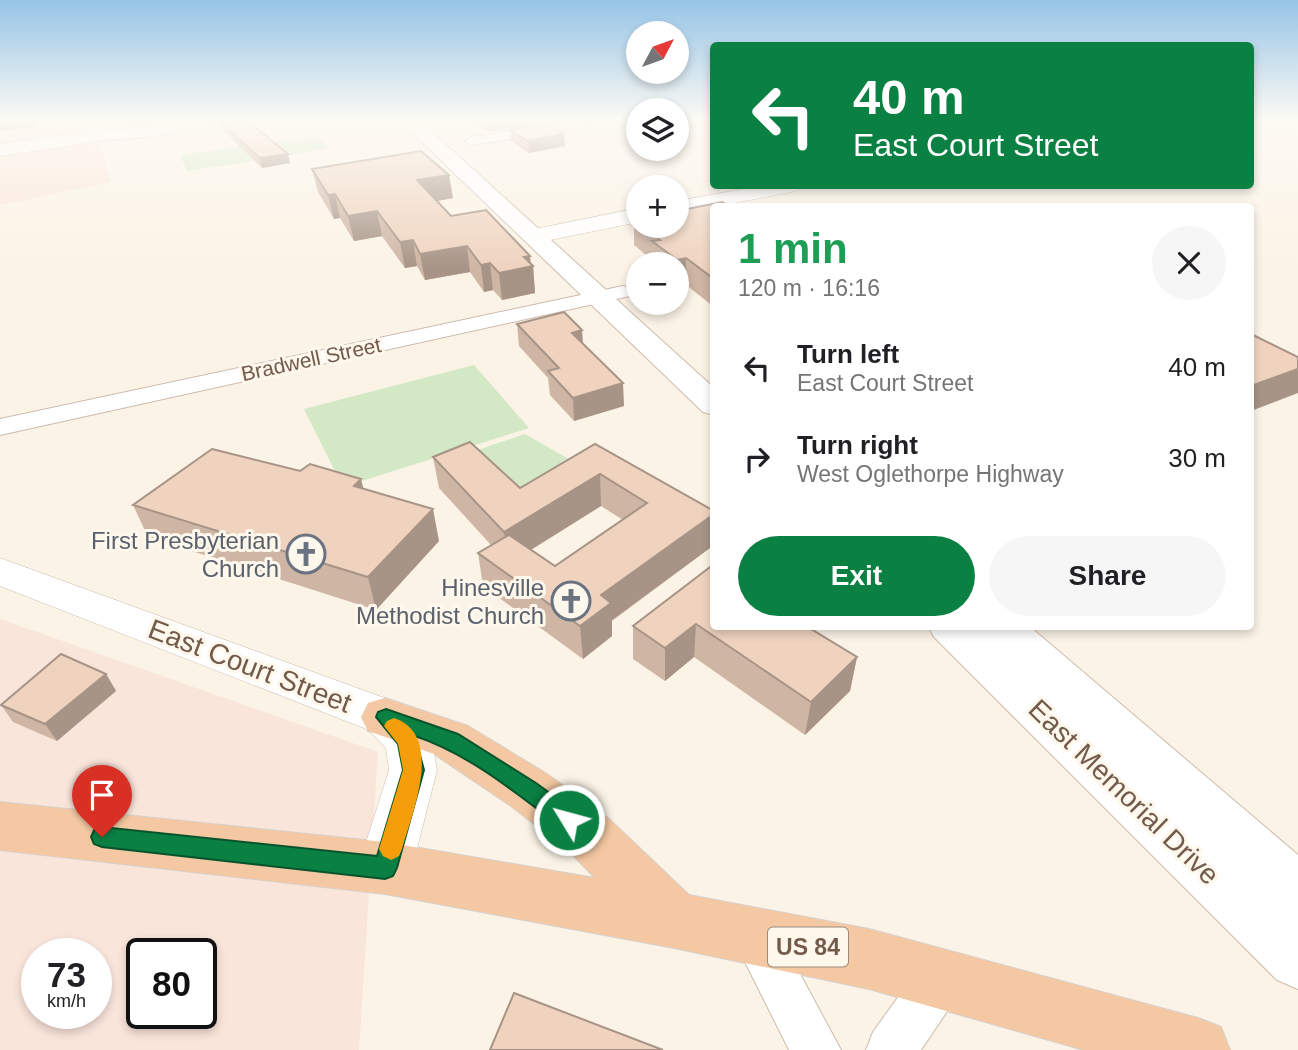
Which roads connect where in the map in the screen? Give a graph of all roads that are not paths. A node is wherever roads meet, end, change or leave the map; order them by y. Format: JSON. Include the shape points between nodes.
{"nodes":[{"id":1,"x":467,"y":170,"type":"edge"},
{"id":2,"x":490,"y":170,"type":"edge"},
{"id":3,"x":775,"y":189,"type":"edge"},
{"id":4,"x":689,"y":206,"type":"edge"},
{"id":5,"x":626,"y":218,"type":"edge"},
{"id":6,"x":545,"y":234,"type":"junction"},
{"id":7,"x":611,"y":294,"type":"junction"},
{"id":8,"x":705,"y":364,"type":"dead end"},
{"id":9,"x":710,"y":401,"type":"edge"},
{"id":10,"x":0,"y":427,"type":"edge"},
{"id":11,"x":0,"y":571,"type":"edge"},
{"id":12,"x":953,"y":630,"type":"edge"},
{"id":13,"x":1004,"y":630,"type":"edge"},
{"id":14,"x":386,"y":717,"type":"junction"},
{"id":15,"x":0,"y":826,"type":"edge"},
{"id":16,"x":385,"y":868,"type":"junction"},
{"id":17,"x":1298,"y":891,"type":"edge"},
{"id":18,"x":674,"y":919,"type":"junction"},
{"id":19,"x":755,"y":936,"type":"junction"},
{"id":20,"x":1298,"y":960,"type":"edge"},
{"id":21,"x":941,"y":978,"type":"junction"},
{"id":22,"x":816,"y":1050,"type":"edge"},
{"id":23,"x":891,"y":1050,"type":"edge"},
{"id":24,"x":1198,"y":1050,"type":"edge"}],
"edges":[{"from":1,"to":6,"type":"main road"},
{"from":2,"to":6,"type":"main road"},
{"from":3,"to":4,"type":"street"},
{"from":5,"to":6,"type":"street"},
{"from":6,"to":7,"type":"main road"},
{"from":7,"to":8,"type":"main road"},
{"from":7,"to":9,"type":"main road"},
{"from":7,"to":10,"type":"street","name":"Bradwell Street"},
{"from":11,"to":14,"type":"street","name":"East Court Street"},
{"from":12,"to":20,"type":"main road","name":"East Memorial Drive"},
{"from":13,"to":17,"type":"main road","name":"East Memorial Drive"},
{"from":14,"to":16,"type":"street","name":"East Court Street","via":[[408,741],[413,770]]},
{"from":14,"to":18,"type":"highway","via":[[450,740],[529,790],[589,835]]},
{"from":15,"to":16,"type":"highway","number":"US 84"},
{"from":16,"to":18,"type":"highway","number":"US 84"},
{"from":18,"to":19,"type":"highway","number":"US 84"},
{"from":19,"to":21,"type":"highway","number":"US 84"},
{"from":19,"to":22,"type":"street"},
{"from":21,"to":23,"type":"street"},
{"from":21,"to":24,"type":"highway","number":"US 84"}]}
